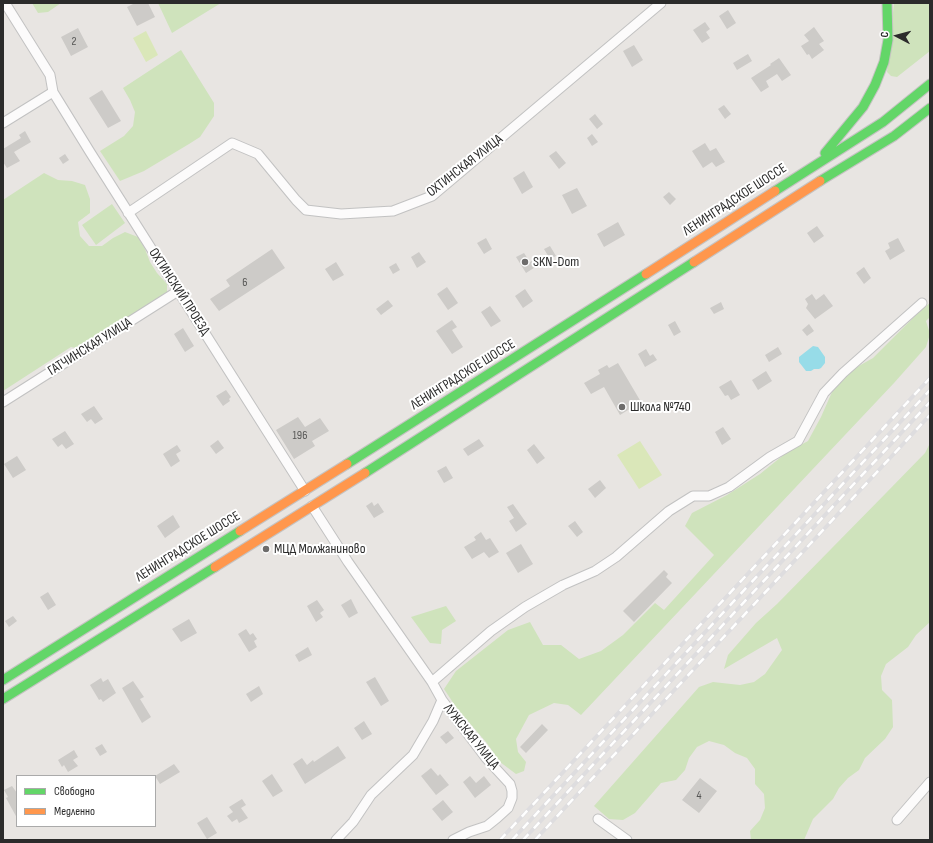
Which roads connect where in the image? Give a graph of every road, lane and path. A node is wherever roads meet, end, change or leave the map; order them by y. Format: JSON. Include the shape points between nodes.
{"nodes":[{"id":1,"x":5,"y":3,"type":"edge"},
{"id":2,"x":661,"y":3,"type":"edge"},
{"id":3,"x":887,"y":3,"type":"edge"},
{"id":4,"x":930,"y":84,"type":"edge"},
{"id":5,"x":53,"y":92,"type":"junction"},
{"id":6,"x":930,"y":108,"type":"edge"},
{"id":7,"x":930,"y":115,"type":"edge"},
{"id":8,"x":3,"y":123,"type":"edge"},
{"id":9,"x":894,"y":136,"type":"junction"},
{"id":10,"x":811,"y":168,"type":"junction"},
{"id":11,"x":128,"y":213,"type":"junction"},
{"id":12,"x":178,"y":291,"type":"junction"},
{"id":13,"x":922,"y":303,"type":"dead end"},
{"id":14,"x":3,"y":402,"type":"edge"},
{"id":15,"x":305,"y":491,"type":"junction"},
{"id":16,"x":312,"y":506,"type":"junction"},
{"id":17,"x":3,"y":680,"type":"edge"},
{"id":18,"x":432,"y":682,"type":"junction"},
{"id":19,"x":3,"y":699,"type":"edge"},
{"id":20,"x":442,"y":700,"type":"junction"},
{"id":21,"x":930,"y":782,"type":"edge"},
{"id":22,"x":598,"y":819,"type":"dead end"},
{"id":23,"x":897,"y":820,"type":"dead end"},
{"id":24,"x":336,"y":840,"type":"edge"},
{"id":25,"x":453,"y":840,"type":"edge"},
{"id":26,"x":627,"y":840,"type":"edge"}],
"edges":[{"from":1,"to":5,"type":"street","name":"ОХТИНСКИЙ ПРОЕЗД","via":[[50,75]]},
{"from":2,"to":11,"type":"street","name":"ОХТИНСКАЯ УЛИЦА","via":[[432,196],[392,211],[341,214],[306,210],[258,154],[232,143]]},
{"from":3,"to":10,"type":"highway","via":[[888,40],[884,62],[875,85],[863,107]]},
{"from":4,"to":10,"type":"highway","name":"ЛЕНИНГРАДСКОЕ ШОССЕ","via":[[883,122]]},
{"from":5,"to":8,"type":"street"},
{"from":5,"to":11,"type":"street","name":"ОХТИНСКИЙ ПРОЕЗД"},
{"from":6,"to":9,"type":"highway","name":"ЛЕНИНГРАДСКОЕ ШОССЕ"},
{"from":7,"to":9,"type":"highway"},
{"from":9,"to":16,"type":"highway","name":"ЛЕНИНГРАДСКОЕ ШОССЕ"},
{"from":10,"to":15,"type":"highway","name":"ЛЕНИНГРАДСКОЕ ШОССЕ"},
{"from":11,"to":12,"type":"street","name":"ОХТИНСКИЙ ПРОЕЗД"},
{"from":12,"to":14,"type":"street","name":"ГАТЧИНСКАЯ УЛИЦА"},
{"from":12,"to":15,"type":"street","name":"ОХТИНСКИЙ ПРОЕЗД"},
{"from":13,"to":18,"type":"street","via":[[824,393],[798,441],[770,457],[729,487],[709,496],[693,496],[668,511],[616,557],[595,571],[563,585],[525,607]]},
{"from":15,"to":17,"type":"highway","name":"ЛЕНИНГРАДСКОЕ ШОССЕ"},
{"from":16,"to":18,"type":"street"},
{"from":16,"to":19,"type":"highway","name":"ЛЕНИНГРАДСКОЕ ШОССЕ"},
{"from":18,"to":20,"type":"street"},
{"from":20,"to":24,"type":"street","name":"ЛУЖСКАЯ УЛИЦА","via":[[413,755],[370,796],[353,822]]},
{"from":20,"to":25,"type":"street","name":"ЛУЖСКАЯ УЛИЦА","via":[[486,758],[510,784],[512,791],[508,808],[497,818],[486,826]]},
{"from":21,"to":23,"type":"street"},
{"from":22,"to":26,"type":"street"}]}
